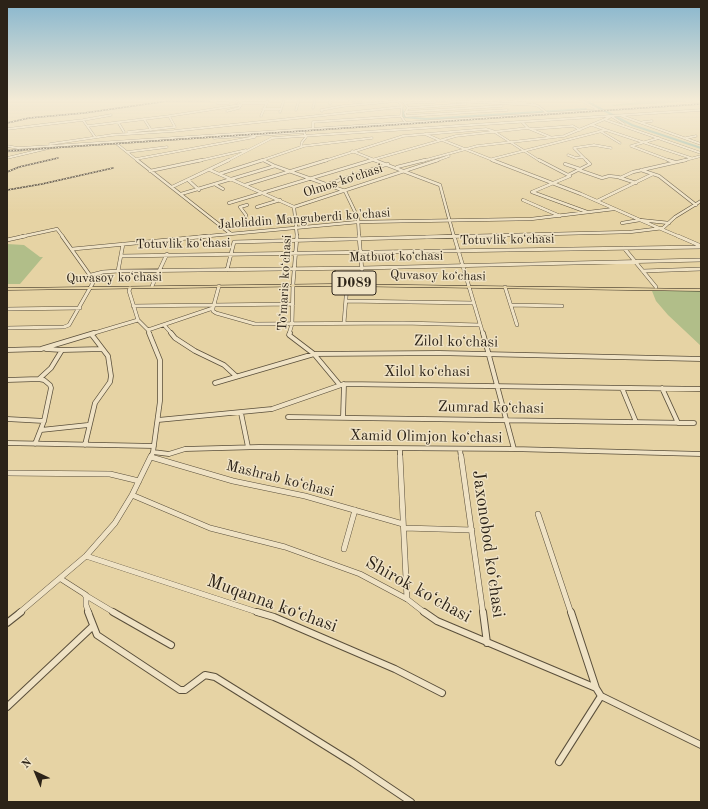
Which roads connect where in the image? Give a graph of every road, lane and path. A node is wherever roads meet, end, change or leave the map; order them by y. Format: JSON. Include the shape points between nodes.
{"nodes":[{"id":1,"x":306,"y":137,"type":"edge"},
{"id":2,"x":90,"y":138,"type":"edge"},
{"id":3,"x":166,"y":138,"type":"edge"},
{"id":4,"x":215,"y":138,"type":"edge"},
{"id":5,"x":251,"y":138,"type":"edge"},
{"id":6,"x":272,"y":138,"type":"joint"},
{"id":7,"x":280,"y":138,"type":"edge"},
{"id":8,"x":372,"y":138,"type":"dead end"},
{"id":9,"x":398,"y":138,"type":"edge"},
{"id":10,"x":436,"y":138,"type":"edge"},
{"id":11,"x":456,"y":138,"type":"edge"},
{"id":12,"x":502,"y":138,"type":"edge"},
{"id":13,"x":544,"y":138,"type":"edge"},
{"id":14,"x":577,"y":138,"type":"edge"},
{"id":15,"x":610,"y":138,"type":"edge"},
{"id":16,"x":631,"y":138,"type":"edge"},
{"id":17,"x":660,"y":138,"type":"edge"},
{"id":18,"x":660,"y":138,"type":"joint"},
{"id":19,"x":685,"y":138,"type":"edge"},
{"id":20,"x":441,"y":140,"type":"junction"},
{"id":21,"x":509,"y":142,"type":"junction"},
{"id":22,"x":644,"y":142,"type":"junction"},
{"id":23,"x":620,"y":143,"type":"dead end"},
{"id":24,"x":117,"y":144,"type":"junction"},
{"id":25,"x":701,"y":144,"type":"edge"},
{"id":26,"x":7,"y":146,"type":"edge"},
{"id":27,"x":26,"y":147,"type":"junction"},
{"id":28,"x":167,"y":147,"type":"dead end"},
{"id":29,"x":301,"y":147,"type":"junction"},
{"id":30,"x":610,"y":147,"type":"dead end"},
{"id":31,"x":46,"y":149,"type":"junction"},
{"id":32,"x":248,"y":149,"type":"junction"},
{"id":33,"x":466,"y":150,"type":"junction"},
{"id":34,"x":352,"y":151,"type":"junction"},
{"id":35,"x":524,"y":151,"type":"junction"},
{"id":36,"x":7,"y":152,"type":"edge"},
{"id":37,"x":127,"y":152,"type":"junction"},
{"id":38,"x":701,"y":153,"type":"edge"},
{"id":39,"x":568,"y":155,"type":"dead end"},
{"id":40,"x":582,"y":157,"type":"junction"},
{"id":41,"x":7,"y":158,"type":"edge"},
{"id":42,"x":691,"y":158,"type":"junction"},
{"id":43,"x":136,"y":159,"type":"junction"},
{"id":44,"x":374,"y":159,"type":"junction"},
{"id":45,"x":263,"y":160,"type":"junction"},
{"id":46,"x":492,"y":160,"type":"junction"},
{"id":47,"x":676,"y":162,"type":"junction"},
{"id":48,"x":388,"y":164,"type":"junction"},
{"id":49,"x":565,"y":164,"type":"dead end"},
{"id":50,"x":275,"y":166,"type":"junction"},
{"id":51,"x":396,"y":167,"type":"junction"},
{"id":52,"x":210,"y":170,"type":"junction"},
{"id":53,"x":406,"y":170,"type":"junction"},
{"id":54,"x":579,"y":170,"type":"junction"},
{"id":55,"x":640,"y":170,"type":"junction"},
{"id":56,"x":150,"y":171,"type":"junction"},
{"id":57,"x":290,"y":171,"type":"junction"},
{"id":58,"x":218,"y":174,"type":"junction"},
{"id":59,"x":654,"y":174,"type":"junction"},
{"id":60,"x":568,"y":175,"type":"junction"},
{"id":61,"x":311,"y":178,"type":"junction"},
{"id":62,"x":620,"y":178,"type":"junction"},
{"id":63,"x":232,"y":179,"type":"junction"},
{"id":64,"x":188,"y":180,"type":"junction"},
{"id":65,"x":554,"y":183,"type":"junction"},
{"id":66,"x":636,"y":183,"type":"junction"},
{"id":67,"x":216,"y":184,"type":"junction"},
{"id":68,"x":328,"y":184,"type":"junction"},
{"id":69,"x":245,"y":185,"type":"junction"},
{"id":70,"x":172,"y":187,"type":"junction"},
{"id":71,"x":223,"y":189,"type":"dead end"},
{"id":72,"x":199,"y":190,"type":"junction"},
{"id":73,"x":344,"y":191,"type":"junction"},
{"id":74,"x":263,"y":193,"type":"junction"},
{"id":75,"x":181,"y":194,"type":"junction"},
{"id":76,"x":280,"y":200,"type":"junction"},
{"id":77,"x":523,"y":200,"type":"dead end"},
{"id":78,"x":597,"y":201,"type":"junction"},
{"id":79,"x":701,"y":201,"type":"edge"},
{"id":80,"x":229,"y":203,"type":"dead end"},
{"id":81,"x":247,"y":205,"type":"dead end"},
{"id":82,"x":696,"y":205,"type":"junction"},
{"id":83,"x":257,"y":207,"type":"dead end"},
{"id":84,"x":294,"y":207,"type":"junction"},
{"id":85,"x":614,"y":210,"type":"junction"},
{"id":86,"x":587,"y":212,"type":"junction"},
{"id":87,"x":561,"y":216,"type":"junction"},
{"id":88,"x":450,"y":220,"type":"junction"},
{"id":89,"x":640,"y":220,"type":"junction"},
{"id":90,"x":358,"y":222,"type":"junction"},
{"id":91,"x":622,"y":223,"type":"dead end"},
{"id":92,"x":669,"y":223,"type":"junction"},
{"id":93,"x":297,"y":227,"type":"junction"},
{"id":94,"x":225,"y":228,"type":"junction"},
{"id":95,"x":661,"y":229,"type":"junction"},
{"id":96,"x":231,"y":234,"type":"junction"},
{"id":97,"x":454,"y":237,"type":"junction"},
{"id":98,"x":359,"y":239,"type":"junction"},
{"id":99,"x":7,"y":240,"type":"edge"},
{"id":100,"x":297,"y":240,"type":"junction"},
{"id":101,"x":123,"y":244,"type":"junction"},
{"id":102,"x":701,"y":246,"type":"edge"},
{"id":103,"x":624,"y":248,"type":"junction"},
{"id":104,"x":72,"y":250,"type":"junction"},
{"id":105,"x":459,"y":250,"type":"junction"},
{"id":106,"x":361,"y":252,"type":"junction"},
{"id":107,"x":296,"y":253,"type":"junction"},
{"id":108,"x":167,"y":254,"type":"junction"},
{"id":109,"x":231,"y":254,"type":"junction"},
{"id":110,"x":121,"y":256,"type":"junction"},
{"id":111,"x":701,"y":260,"type":"edge"},
{"id":112,"x":636,"y":262,"type":"junction"},
{"id":113,"x":463,"y":266,"type":"junction"},
{"id":114,"x":362,"y":268,"type":"junction"},
{"id":115,"x":295,"y":269,"type":"junction"},
{"id":116,"x":701,"y":269,"type":"edge"},
{"id":117,"x":227,"y":270,"type":"junction"},
{"id":118,"x":118,"y":271,"type":"junction"},
{"id":119,"x":160,"y":271,"type":"junction"},
{"id":120,"x":643,"y":271,"type":"junction"},
{"id":121,"x":91,"y":275,"type":"junction"},
{"id":122,"x":363,"y":284,"type":"junction"},
{"id":123,"x":293,"y":285,"type":"junction"},
{"id":124,"x":346,"y":285,"type":"junction"},
{"id":125,"x":470,"y":285,"type":"junction"},
{"id":126,"x":152,"y":286,"type":"junction"},
{"id":127,"x":220,"y":286,"type":"junction"},
{"id":128,"x":505,"y":287,"type":"junction"},
{"id":129,"x":656,"y":287,"type":"junction"},
{"id":130,"x":7,"y":288,"type":"edge"},
{"id":131,"x":90,"y":288,"type":"junction"},
{"id":132,"x":130,"y":288,"type":"junction"},
{"id":133,"x":701,"y":289,"type":"edge"},
{"id":134,"x":346,"y":301,"type":"junction"},
{"id":135,"x":474,"y":303,"type":"junction"},
{"id":136,"x":293,"y":304,"type":"junction"},
{"id":137,"x":511,"y":305,"type":"junction"},
{"id":138,"x":133,"y":306,"type":"junction"},
{"id":139,"x":213,"y":306,"type":"junction"},
{"id":140,"x":562,"y":306,"type":"dead end"},
{"id":141,"x":80,"y":308,"type":"junction"},
{"id":142,"x":7,"y":309,"type":"edge"},
{"id":143,"x":138,"y":320,"type":"junction"},
{"id":144,"x":344,"y":323,"type":"junction"},
{"id":145,"x":292,"y":324,"type":"junction"},
{"id":146,"x":164,"y":325,"type":"junction"},
{"id":147,"x":480,"y":325,"type":"junction"},
{"id":148,"x":517,"y":325,"type":"dead end"},
{"id":149,"x":7,"y":328,"type":"edge"},
{"id":150,"x":148,"y":330,"type":"junction"},
{"id":151,"x":92,"y":334,"type":"junction"},
{"id":152,"x":41,"y":349,"type":"junction"},
{"id":153,"x":102,"y":349,"type":"junction"},
{"id":154,"x":7,"y":350,"type":"edge"},
{"id":155,"x":62,"y":350,"type":"junction"},
{"id":156,"x":314,"y":354,"type":"junction"},
{"id":157,"x":488,"y":354,"type":"junction"},
{"id":158,"x":701,"y":358,"type":"edge"},
{"id":159,"x":236,"y":376,"type":"junction"},
{"id":160,"x":39,"y":379,"type":"junction"},
{"id":161,"x":7,"y":380,"type":"edge"},
{"id":162,"x":215,"y":383,"type":"dead end"},
{"id":163,"x":342,"y":384,"type":"junction"},
{"id":164,"x":496,"y":385,"type":"junction"},
{"id":165,"x":622,"y":388,"type":"junction"},
{"id":166,"x":662,"y":388,"type":"junction"},
{"id":167,"x":701,"y":389,"type":"edge"},
{"id":168,"x":241,"y":412,"type":"junction"},
{"id":169,"x":288,"y":417,"type":"dead end"},
{"id":170,"x":343,"y":418,"type":"junction"},
{"id":171,"x":7,"y":419,"type":"edge"},
{"id":172,"x":158,"y":420,"type":"junction"},
{"id":173,"x":506,"y":420,"type":"junction"},
{"id":174,"x":44,"y":421,"type":"junction"},
{"id":175,"x":636,"y":422,"type":"junction"},
{"id":176,"x":678,"y":422,"type":"junction"},
{"id":177,"x":694,"y":423,"type":"dead end"},
{"id":178,"x":88,"y":425,"type":"junction"},
{"id":179,"x":41,"y":430,"type":"junction"},
{"id":180,"x":7,"y":443,"type":"edge"},
{"id":181,"x":35,"y":444,"type":"junction"},
{"id":182,"x":85,"y":445,"type":"junction"},
{"id":183,"x":154,"y":446,"type":"junction"},
{"id":184,"x":248,"y":447,"type":"junction"},
{"id":185,"x":400,"y":449,"type":"junction"},
{"id":186,"x":460,"y":450,"type":"junction"},
{"id":187,"x":514,"y":450,"type":"junction"},
{"id":188,"x":152,"y":454,"type":"junction"},
{"id":189,"x":701,"y":454,"type":"edge"},
{"id":190,"x":7,"y":473,"type":"edge"},
{"id":191,"x":140,"y":481,"type":"junction"},
{"id":192,"x":132,"y":495,"type":"junction"},
{"id":193,"x":355,"y":510,"type":"junction"},
{"id":194,"x":538,"y":514,"type":"dead end"},
{"id":195,"x":404,"y":526,"type":"junction"},
{"id":196,"x":472,"y":530,"type":"junction"},
{"id":197,"x":344,"y":549,"type":"dead end"},
{"id":198,"x":86,"y":556,"type":"junction"},
{"id":199,"x":61,"y":579,"type":"junction"},
{"id":200,"x":84,"y":594,"type":"junction"},
{"id":201,"x":407,"y":599,"type":"junction"},
{"id":202,"x":7,"y":623,"type":"edge"},
{"id":203,"x":93,"y":626,"type":"junction"},
{"id":204,"x":487,"y":643,"type":"junction"},
{"id":205,"x":171,"y":645,"type":"dead end"},
{"id":206,"x":596,"y":688,"type":"junction"},
{"id":207,"x":442,"y":694,"type":"dead end"},
{"id":208,"x":601,"y":696,"type":"junction"},
{"id":209,"x":7,"y":707,"type":"edge"},
{"id":210,"x":701,"y":745,"type":"edge"},
{"id":211,"x":559,"y":762,"type":"dead end"},
{"id":212,"x":411,"y":802,"type":"edge"}],
"edges":[{"from":1,"to":29,"type":"street"},
{"from":2,"to":27,"type":"street"},
{"from":3,"to":27,"type":"street"},
{"from":4,"to":24,"type":"street"},
{"from":5,"to":43,"type":"street"},
{"from":6,"to":7,"type":"street"},
{"from":6,"to":32,"type":"street"},
{"from":8,"to":29,"type":"street"},
{"from":9,"to":34,"type":"street"},
{"from":10,"to":20,"type":"street"},
{"from":11,"to":20,"type":"street"},
{"from":12,"to":21,"type":"street"},
{"from":13,"to":21,"type":"street"},
{"from":14,"to":35,"type":"street"},
{"from":15,"to":23,"type":"street"},
{"from":16,"to":22,"type":"street"},
{"from":17,"to":38,"type":"street"},
{"from":18,"to":22,"type":"street"},
{"from":18,"to":38,"type":"street"},
{"from":19,"to":25,"type":"street"},
{"from":20,"to":33,"type":"street"},
{"from":20,"to":44,"type":"street"},
{"from":21,"to":33,"type":"street"},
{"from":21,"to":35,"type":"street"},
{"from":22,"to":42,"type":"street"},
{"from":22,"to":47,"type":"street","via":[[631,146]]},
{"from":24,"to":31,"type":"street"},
{"from":24,"to":37,"type":"street"},
{"from":26,"to":27,"type":"street"},
{"from":28,"to":37,"type":"street"},
{"from":29,"to":45,"type":"street"},
{"from":30,"to":40,"type":"street","via":[[574,148]]},
{"from":31,"to":36,"type":"street"},
{"from":31,"to":41,"type":"street"},
{"from":32,"to":52,"type":"street"},
{"from":32,"to":56,"type":"street"},
{"from":33,"to":46,"type":"street"},
{"from":33,"to":51,"type":"street"},
{"from":33,"to":53,"type":"street","name":"Olmos koʻchasi"},
{"from":34,"to":44,"type":"street"},
{"from":34,"to":57,"type":"street"},
{"from":35,"to":46,"type":"street"},
{"from":35,"to":60,"type":"street"},
{"from":37,"to":43,"type":"street"},
{"from":38,"to":42,"type":"street"},
{"from":39,"to":40,"type":"street"},
{"from":40,"to":54,"type":"street","via":[[590,164]]},
{"from":42,"to":47,"type":"street"},
{"from":43,"to":56,"type":"street"},
{"from":44,"to":48,"type":"street"},
{"from":44,"to":61,"type":"street"},
{"from":45,"to":50,"type":"street"},
{"from":45,"to":58,"type":"street"},
{"from":46,"to":65,"type":"street"},
{"from":47,"to":55,"type":"street"},
{"from":48,"to":51,"type":"street"},
{"from":48,"to":68,"type":"street"},
{"from":49,"to":54,"type":"street"},
{"from":50,"to":57,"type":"street"},
{"from":50,"to":63,"type":"street"},
{"from":51,"to":53,"type":"street"},
{"from":52,"to":58,"type":"street"},
{"from":52,"to":64,"type":"street"},
{"from":53,"to":73,"type":"street","name":"Olmos koʻchasi"},
{"from":53,"to":88,"type":"street","via":[[440,185]]},
{"from":54,"to":60,"type":"street"},
{"from":54,"to":62,"type":"street","via":[[602,178]]},
{"from":55,"to":59,"type":"street"},
{"from":55,"to":62,"type":"street"},
{"from":56,"to":70,"type":"street"},
{"from":57,"to":61,"type":"street"},
{"from":57,"to":69,"type":"street"},
{"from":58,"to":63,"type":"street"},
{"from":59,"to":66,"type":"street"},
{"from":59,"to":82,"type":"street"},
{"from":60,"to":65,"type":"street","via":[[570,177]]},
{"from":61,"to":68,"type":"street"},
{"from":61,"to":74,"type":"street"},
{"from":62,"to":66,"type":"street"},
{"from":63,"to":67,"type":"street"},
{"from":63,"to":69,"type":"street"},
{"from":64,"to":70,"type":"street"},
{"from":64,"to":72,"type":"street"},
{"from":65,"to":78,"type":"street"},
{"from":65,"to":86,"type":"street","name":"Jaloliddin Manguberdi ko'chasi","via":[[532,192]]},
{"from":66,"to":78,"type":"street"},
{"from":67,"to":71,"type":"street"},
{"from":67,"to":72,"type":"street"},
{"from":68,"to":73,"type":"street"},
{"from":69,"to":74,"type":"street"},
{"from":70,"to":75,"type":"street"},
{"from":72,"to":75,"type":"street"},
{"from":73,"to":84,"type":"street","name":"Olmos koʻchasi"},
{"from":73,"to":90,"type":"street","via":[[357,213]]},
{"from":74,"to":76,"type":"street"},
{"from":74,"to":80,"type":"street"},
{"from":75,"to":94,"type":"street"},
{"from":76,"to":83,"type":"street"},
{"from":76,"to":84,"type":"street"},
{"from":77,"to":87,"type":"street"},
{"from":78,"to":85,"type":"street"},
{"from":79,"to":82,"type":"street"},
{"from":81,"to":94,"type":"street","via":[[240,207],[246,215],[245,221]]},
{"from":82,"to":92,"type":"street"},
{"from":84,"to":93,"type":"street","name":"Toʻmaris koʻchasi"},
{"from":85,"to":86,"type":"street","name":"Jaloliddin Manguberdi ko'chasi"},
{"from":85,"to":89,"type":"street"},
{"from":86,"to":87,"type":"street","name":"Jaloliddin Manguberdi ko'chasi"},
{"from":87,"to":88,"type":"street","name":"Jaloliddin Manguberdi ko'chasi"},
{"from":88,"to":90,"type":"street","name":"Jaloliddin Manguberdi ko'chasi"},
{"from":88,"to":97,"type":"street"},
{"from":89,"to":91,"type":"street"},
{"from":89,"to":92,"type":"street"},
{"from":89,"to":95,"type":"street"},
{"from":90,"to":93,"type":"street","name":"Jaloliddin Manguberdi ko'chasi"},
{"from":90,"to":98,"type":"street"},
{"from":92,"to":95,"type":"street"},
{"from":93,"to":96,"type":"street","name":"Jaloliddin Manguberdi ko'chasi"},
{"from":93,"to":100,"type":"street","name":"Toʻmaris koʻchasi"},
{"from":94,"to":96,"type":"street"},
{"from":95,"to":97,"type":"street","via":[[605,234]]},
{"from":95,"to":102,"type":"street"},
{"from":96,"to":101,"type":"street","name":"Jaloliddin Manguberdi ko'chasi"},
{"from":97,"to":98,"type":"street"},
{"from":97,"to":105,"type":"street"},
{"from":98,"to":100,"type":"street"},
{"from":98,"to":106,"type":"street"},
{"from":99,"to":104,"type":"street","via":[[57,229]]},
{"from":100,"to":107,"type":"street","name":"Toʻmaris koʻchasi"},
{"from":100,"to":109,"type":"street","via":[[234,242]]},
{"from":101,"to":104,"type":"street","name":"Jaloliddin Manguberdi ko'chasi"},
{"from":101,"to":110,"type":"street"},
{"from":102,"to":103,"type":"street","name":"Totuvlik koʻchasi"},
{"from":103,"to":105,"type":"street","name":"Totuvlik koʻchasi"},
{"from":103,"to":112,"type":"street"},
{"from":104,"to":121,"type":"street"},
{"from":105,"to":106,"type":"street","name":"Totuvlik koʻchasi"},
{"from":105,"to":113,"type":"street"},
{"from":106,"to":107,"type":"street","name":"Totuvlik koʻchasi"},
{"from":106,"to":114,"type":"street"},
{"from":107,"to":109,"type":"street","name":"Totuvlik koʻchasi"},
{"from":107,"to":115,"type":"street","name":"Toʻmaris koʻchasi"},
{"from":108,"to":109,"type":"street","name":"Totuvlik koʻchasi"},
{"from":108,"to":110,"type":"street","name":"Totuvlik koʻchasi"},
{"from":108,"to":119,"type":"street"},
{"from":109,"to":117,"type":"street"},
{"from":110,"to":118,"type":"street"},
{"from":111,"to":112,"type":"street","name":"Matbuot koʻchasi"},
{"from":112,"to":113,"type":"street","name":"Matbuot koʻchasi"},
{"from":112,"to":120,"type":"street"},
{"from":113,"to":114,"type":"street","name":"Matbuot koʻchasi"},
{"from":113,"to":125,"type":"street"},
{"from":114,"to":115,"type":"street","name":"Matbuot koʻchasi"},
{"from":114,"to":122,"type":"street"},
{"from":115,"to":117,"type":"street","name":"Matbuot koʻchasi"},
{"from":115,"to":123,"type":"street","name":"Toʻmaris koʻchasi"},
{"from":116,"to":120,"type":"street"},
{"from":117,"to":119,"type":"street","name":"Matbuot koʻchasi"},
{"from":118,"to":119,"type":"street","name":"Matbuot koʻchasi"},
{"from":118,"to":121,"type":"street","name":"Matbuot koʻchasi"},
{"from":119,"to":126,"type":"street"},
{"from":120,"to":129,"type":"street"},
{"from":121,"to":131,"type":"street","via":[[94,281]]},
{"from":122,"to":123,"type":"main road","name":"Quvasoy koʻchasi","number":"D089"},
{"from":122,"to":125,"type":"main road","name":"Quvasoy koʻchasi","number":"D089"},
{"from":123,"to":124,"type":"main road","name":"Quvasoy koʻchasi","number":"D089"},
{"from":123,"to":126,"type":"main road","name":"Quvasoy koʻchasi","number":"D089"},
{"from":123,"to":127,"type":"main road","name":"Quvasoy koʻchasi","number":"D089"},
{"from":123,"to":136,"type":"street","name":"Toʻmaris koʻchasi"},
{"from":124,"to":125,"type":"main road","name":"Quvasoy koʻchasi","number":"D089"},
{"from":124,"to":134,"type":"street"},
{"from":125,"to":128,"type":"main road","name":"Quvasoy koʻchasi","number":"D089"},
{"from":125,"to":129,"type":"main road","name":"Quvasoy koʻchasi","number":"D089"},
{"from":125,"to":135,"type":"street"},
{"from":126,"to":131,"type":"main road","name":"Quvasoy koʻchasi","number":"D089"},
{"from":127,"to":132,"type":"main road","name":"Quvasoy koʻchasi","number":"D089"},
{"from":127,"to":139,"type":"street"},
{"from":128,"to":133,"type":"main road","name":"Quvasoy koʻchasi","number":"D089"},
{"from":128,"to":137,"type":"street"},
{"from":129,"to":133,"type":"main road","name":"Quvasoy koʻchasi","number":"D089"},
{"from":130,"to":131,"type":"main road","name":"Quvasoy koʻchasi","number":"D089"},
{"from":131,"to":132,"type":"main road","name":"Quvasoy koʻchasi","number":"D089"},
{"from":131,"to":141,"type":"street"},
{"from":132,"to":138,"type":"street"},
{"from":134,"to":135,"type":"street"},
{"from":134,"to":144,"type":"street"},
{"from":135,"to":147,"type":"street"},
{"from":136,"to":139,"type":"street"},
{"from":136,"to":145,"type":"street","name":"Toʻmaris koʻchasi"},
{"from":137,"to":140,"type":"street"},
{"from":137,"to":148,"type":"street"},
{"from":138,"to":139,"type":"street"},
{"from":138,"to":143,"type":"street"},
{"from":139,"to":145,"type":"street","via":[[216,313],[247,323]]},
{"from":139,"to":146,"type":"street"},
{"from":141,"to":142,"type":"street"},
{"from":141,"to":149,"type":"street","via":[[66,326]]},
{"from":143,"to":150,"type":"street"},
{"from":143,"to":151,"type":"street"},
{"from":144,"to":145,"type":"street"},
{"from":144,"to":147,"type":"street"},
{"from":145,"to":156,"type":"street","name":"Toʻmaris koʻchasi","via":[[289,335]]},
{"from":146,"to":150,"type":"street"},
{"from":146,"to":159,"type":"street","via":[[175,338],[224,365]]},
{"from":147,"to":157,"type":"street"},
{"from":150,"to":172,"type":"street","via":[[160,360]]},
{"from":151,"to":152,"type":"street"},
{"from":151,"to":153,"type":"street"},
{"from":152,"to":154,"type":"street"},
{"from":152,"to":155,"type":"street"},
{"from":153,"to":155,"type":"street"},
{"from":153,"to":178,"type":"street","via":[[110,362],[111,380],[95,403]]},
{"from":155,"to":160,"type":"street","via":[[51,368]]},
{"from":156,"to":157,"type":"street","name":"Zilol koʻchasi"},
{"from":156,"to":159,"type":"street","name":"Zilol koʻchasi"},
{"from":156,"to":163,"type":"street","name":"Toʻmaris koʻchasi"},
{"from":157,"to":158,"type":"street","name":"Zilol koʻchasi"},
{"from":157,"to":164,"type":"street"},
{"from":159,"to":162,"type":"street","name":"Zilol koʻchasi"},
{"from":160,"to":161,"type":"street"},
{"from":160,"to":174,"type":"street","via":[[51,388]]},
{"from":163,"to":164,"type":"street","name":"Xilol koʻchasi"},
{"from":163,"to":168,"type":"street","name":"Xilol koʻchasi","via":[[272,409]]},
{"from":163,"to":170,"type":"street"},
{"from":164,"to":165,"type":"street","name":"Xilol koʻchasi"},
{"from":164,"to":173,"type":"street"},
{"from":165,"to":166,"type":"street","name":"Xilol koʻchasi"},
{"from":165,"to":175,"type":"street"},
{"from":166,"to":167,"type":"street","name":"Xilol koʻchasi"},
{"from":166,"to":176,"type":"street"},
{"from":168,"to":172,"type":"street","name":"Xilol koʻchasi"},
{"from":168,"to":184,"type":"street"},
{"from":169,"to":170,"type":"street","name":"Zumrad koʻchasi"},
{"from":170,"to":173,"type":"street","name":"Zumrad koʻchasi"},
{"from":171,"to":174,"type":"street"},
{"from":172,"to":183,"type":"street"},
{"from":173,"to":175,"type":"street","name":"Zumrad koʻchasi"},
{"from":173,"to":187,"type":"street"},
{"from":174,"to":179,"type":"street"},
{"from":175,"to":176,"type":"street","name":"Zumrad koʻchasi"},
{"from":176,"to":177,"type":"street","name":"Zumrad koʻchasi"},
{"from":178,"to":179,"type":"street"},
{"from":178,"to":182,"type":"street"},
{"from":179,"to":181,"type":"street"},
{"from":180,"to":181,"type":"street"},
{"from":181,"to":182,"type":"street"},
{"from":182,"to":183,"type":"street"},
{"from":183,"to":188,"type":"street"},
{"from":184,"to":185,"type":"street","name":"Xamid Olimjon koʻchasi"},
{"from":184,"to":188,"type":"street","name":"Xamid Olimjon koʻchasi"},
{"from":185,"to":186,"type":"street","name":"Xamid Olimjon koʻchasi"},
{"from":185,"to":195,"type":"street"},
{"from":186,"to":187,"type":"street","name":"Xamid Olimjon koʻchasi"},
{"from":186,"to":196,"type":"street","name":"Jaxonobod koʻchasi"},
{"from":187,"to":189,"type":"street","name":"Xamid Olimjon koʻchasi"},
{"from":188,"to":191,"type":"street"},
{"from":188,"to":193,"type":"street","name":"Mashrab koʻchasi","via":[[232,481],[305,496]]},
{"from":190,"to":191,"type":"street","via":[[110,474]]},
{"from":191,"to":192,"type":"street"},
{"from":192,"to":198,"type":"street","via":[[116,523]]},
{"from":192,"to":201,"type":"street","name":"Shirok koʻchasi","via":[[210,528],[285,547],[339,566]]},
{"from":193,"to":195,"type":"street","name":"Mashrab koʻchasi"},
{"from":193,"to":197,"type":"street"},
{"from":194,"to":206,"type":"street"},
{"from":195,"to":196,"type":"street","name":"Mashrab koʻchasi"},
{"from":195,"to":201,"type":"street"},
{"from":196,"to":204,"type":"street","name":"Jaxonobod koʻchasi"},
{"from":198,"to":199,"type":"street"},
{"from":198,"to":207,"type":"street","name":"Muqanna koʻchasi","via":[[274,617],[395,669]]},
{"from":199,"to":200,"type":"street"},
{"from":199,"to":202,"type":"street"},
{"from":200,"to":203,"type":"street"},
{"from":200,"to":205,"type":"street"},
{"from":201,"to":204,"type":"street","name":"Shirok koʻchasi","via":[[437,621]]},
{"from":203,"to":209,"type":"street"},
{"from":203,"to":212,"type":"street","via":[[97,635],[180,690],[185,690],[205,675],[215,677]]},
{"from":204,"to":206,"type":"street","name":"Shirok koʻchasi"},
{"from":206,"to":208,"type":"street"},
{"from":208,"to":210,"type":"street"},
{"from":208,"to":211,"type":"street"}]}
